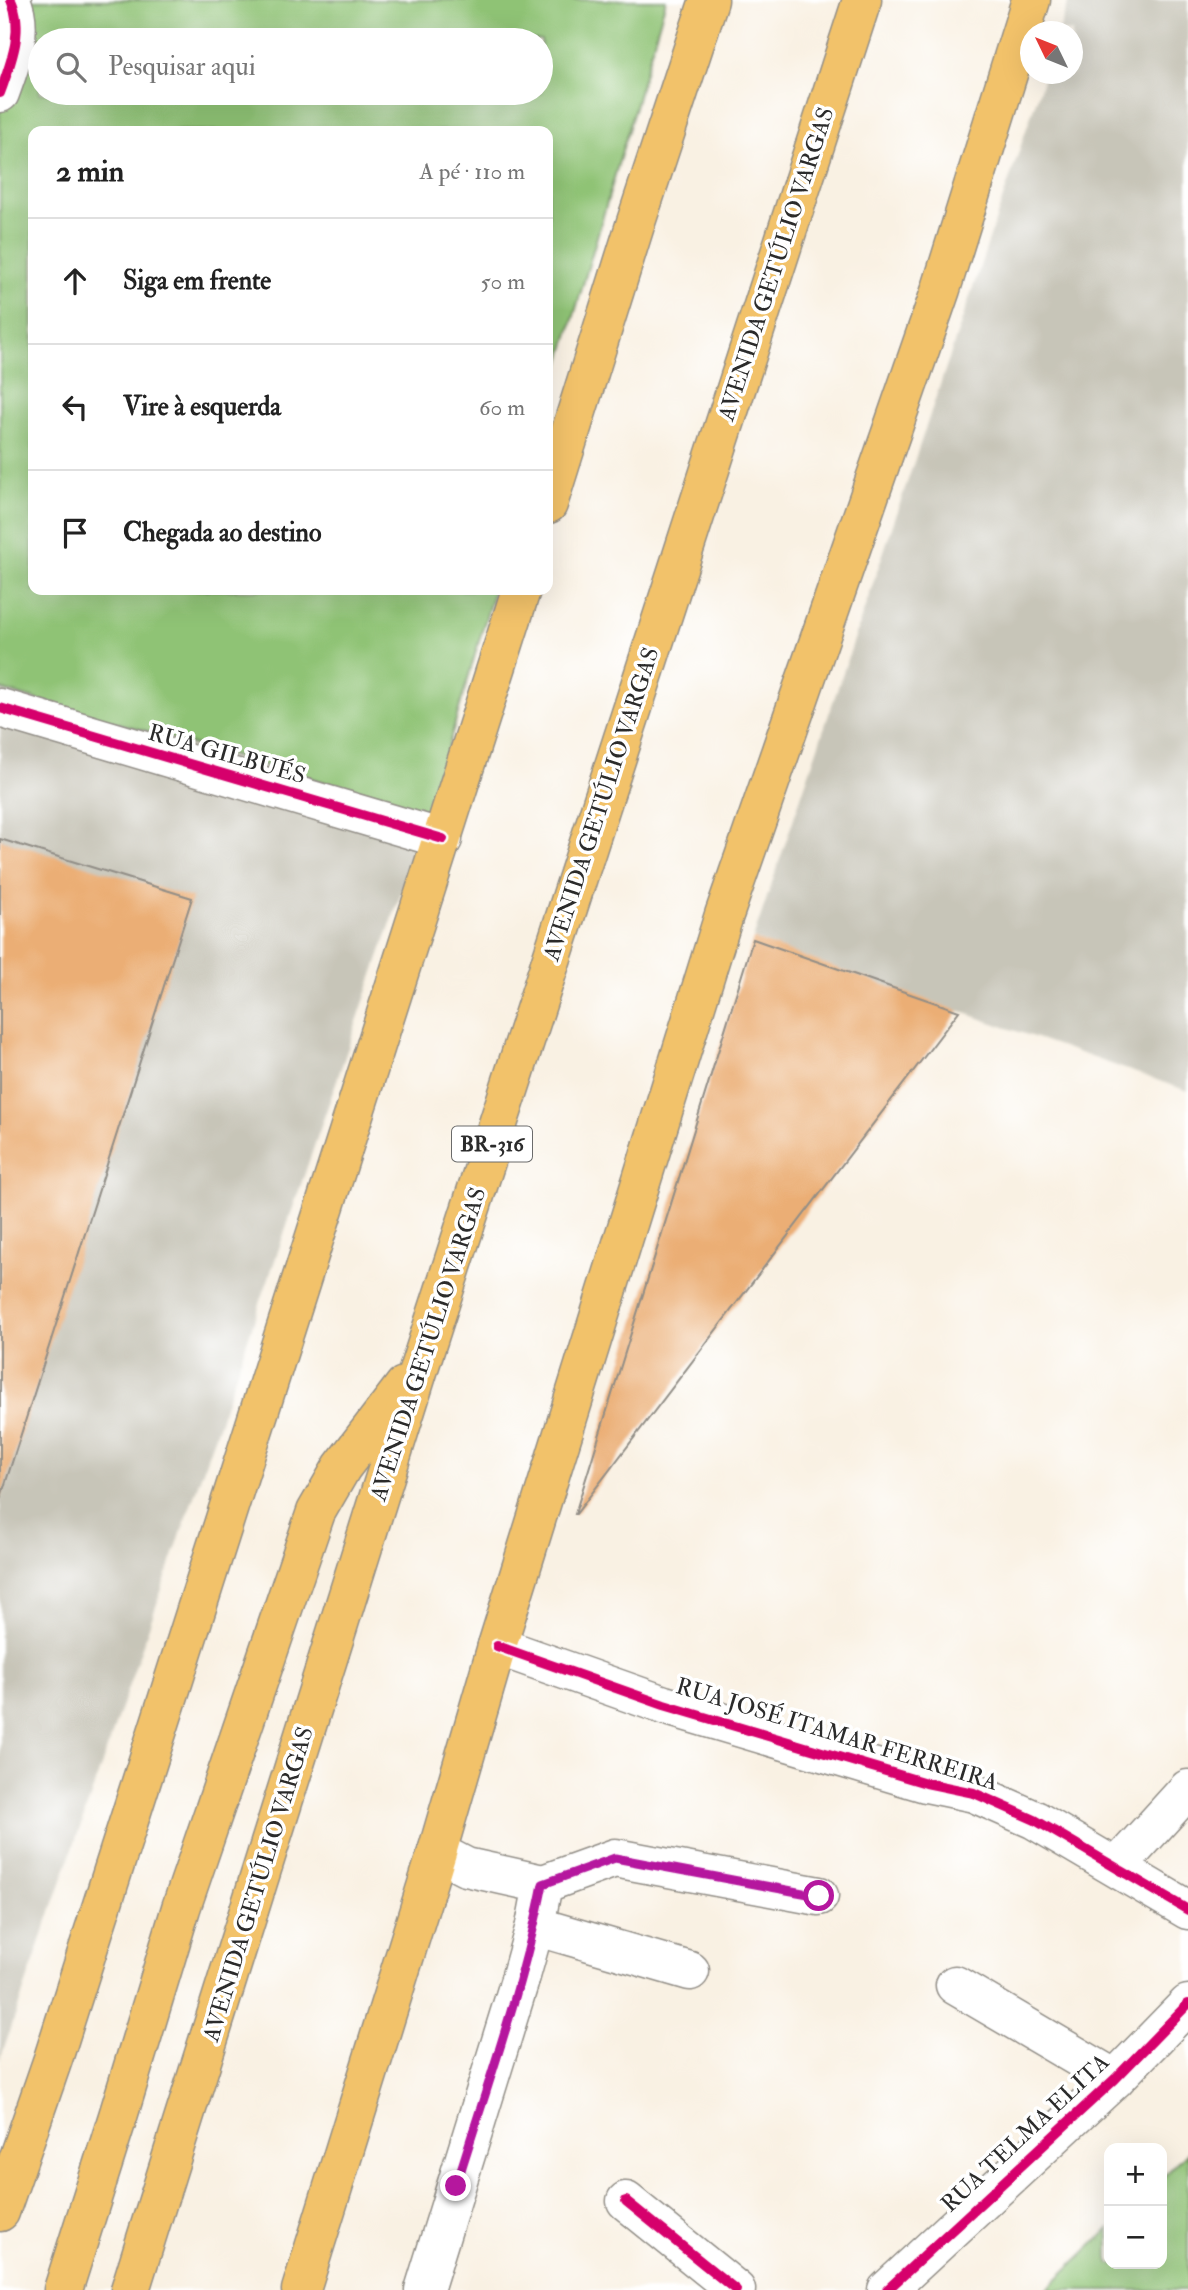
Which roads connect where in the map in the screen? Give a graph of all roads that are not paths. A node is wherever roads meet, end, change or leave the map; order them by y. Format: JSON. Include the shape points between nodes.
{"nodes":[{"id":1,"x":11,"y":0,"type":"edge"},
{"id":2,"x":709,"y":0,"type":"edge"},
{"id":3,"x":862,"y":0,"type":"edge"},
{"id":4,"x":1031,"y":0,"type":"edge"},
{"id":5,"x":0,"y":93,"type":"edge"},
{"id":6,"x":553,"y":488,"type":"edge"},
{"id":7,"x":519,"y":595,"type":"edge"},
{"id":8,"x":0,"y":708,"type":"edge"},
{"id":9,"x":443,"y":839,"type":"junction"},
{"id":10,"x":420,"y":1365,"type":"junction"},
{"id":11,"x":497,"y":1646,"type":"junction"},
{"id":12,"x":1188,"y":1790,"type":"edge"},
{"id":13,"x":437,"y":1852,"type":"junction"},
{"id":14,"x":1117,"y":1867,"type":"junction"},
{"id":15,"x":543,"y":1884,"type":"junction"},
{"id":16,"x":819,"y":1896,"type":"dead end"},
{"id":17,"x":1188,"y":1910,"type":"edge"},
{"id":18,"x":535,"y":1926,"type":"junction"},
{"id":19,"x":690,"y":1971,"type":"dead end"},
{"id":20,"x":955,"y":1985,"type":"dead end"},
{"id":21,"x":1188,"y":2004,"type":"edge"},
{"id":22,"x":1115,"y":2079,"type":"junction"},
{"id":23,"x":626,"y":2202,"type":"dead end"},
{"id":24,"x":0,"y":2212,"type":"edge"},
{"id":25,"x":63,"y":2290,"type":"edge"},
{"id":26,"x":130,"y":2290,"type":"edge"},
{"id":27,"x":300,"y":2290,"type":"edge"},
{"id":28,"x":424,"y":2290,"type":"edge"},
{"id":29,"x":736,"y":2290,"type":"edge"},
{"id":30,"x":887,"y":2290,"type":"edge"}],
"edges":[{"from":1,"to":5,"type":"street","via":[[16,27],[14,55]]},
{"from":2,"to":6,"type":"main road"},
{"from":3,"to":10,"type":"main road","name":"AVENIDA GETÚLIO VARGAS","number":"BR-316"},
{"from":4,"to":11,"type":"main road","via":[[941,289],[724,915]]},
{"from":7,"to":9,"type":"main road"},
{"from":8,"to":9,"type":"street","name":"RUA GILBUÉS"},
{"from":9,"to":24,"type":"main road","via":[[57,2047]]},
{"from":10,"to":25,"type":"main road","via":[[342,1467],[316,1512],[181,1908]]},
{"from":10,"to":26,"type":"main road","name":"AVENIDA GETÚLIO VARGAS","number":"BR-316"},
{"from":11,"to":13,"type":"main road"},
{"from":11,"to":14,"type":"street","name":"RUA JOSÉ ITAMAR FERREIRA","via":[[664,1705],[914,1780],[974,1793],[1035,1819]]},
{"from":12,"to":14,"type":"street"},
{"from":13,"to":15,"type":"street","via":[[466,1867]]},
{"from":13,"to":27,"type":"main road"},
{"from":14,"to":17,"type":"street","name":"RUA JOSÉ ITAMAR FERREIRA"},
{"from":15,"to":16,"type":"street","via":[[615,1858]]},
{"from":15,"to":18,"type":"street"},
{"from":18,"to":19,"type":"street"},
{"from":18,"to":28,"type":"street"},
{"from":20,"to":22,"type":"street"},
{"from":21,"to":22,"type":"street","name":"RUA TELMA ELITA"},
{"from":22,"to":30,"type":"street","name":"RUA TELMA ELITA"},
{"from":23,"to":29,"type":"street"}]}
